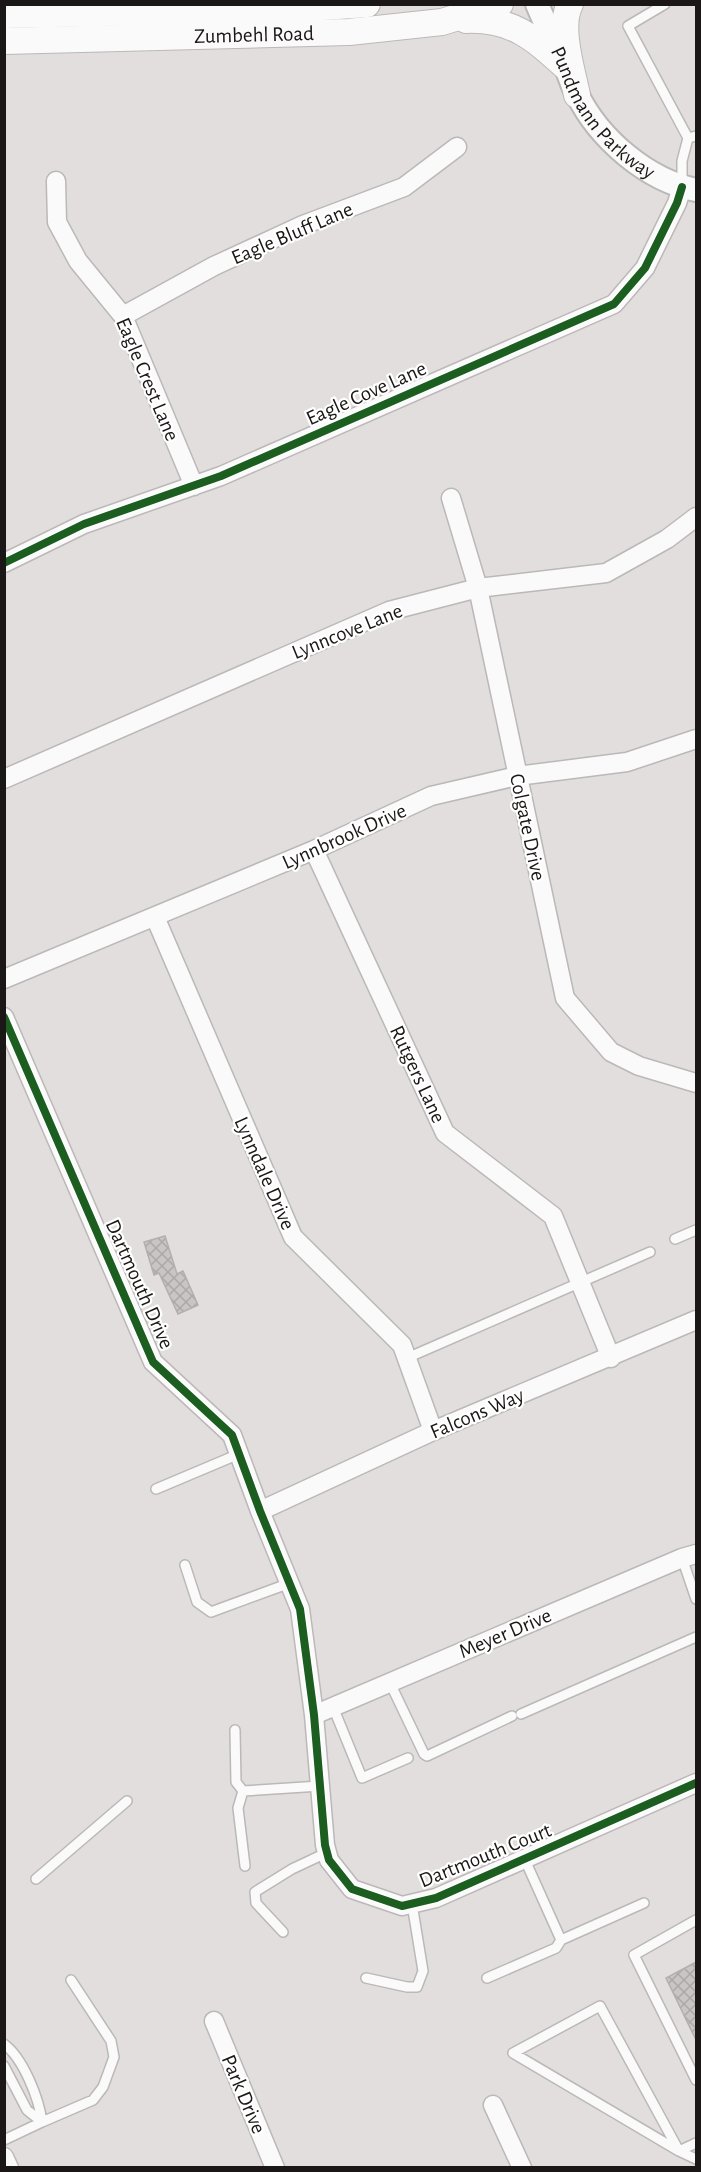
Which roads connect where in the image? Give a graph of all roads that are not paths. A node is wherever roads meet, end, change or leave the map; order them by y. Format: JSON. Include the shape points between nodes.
{"nodes":[{"id":1,"x":367,"y":4,"type":"edge"},
{"id":2,"x":500,"y":4,"type":"edge"},
{"id":3,"x":537,"y":4,"type":"edge"},
{"id":4,"x":570,"y":4,"type":"edge"},
{"id":5,"x":665,"y":4,"type":"edge"},
{"id":6,"x":4,"y":15,"type":"edge"},
{"id":7,"x":147,"y":21,"type":"edge"},
{"id":8,"x":442,"y":22,"type":"junction"},
{"id":9,"x":4,"y":41,"type":"edge"},
{"id":10,"x":566,"y":67,"type":"junction"},
{"id":11,"x":577,"y":95,"type":"junction"},
{"id":12,"x":692,"y":137,"type":"edge"},
{"id":13,"x":457,"y":147,"type":"dead end"},
{"id":14,"x":56,"y":181,"type":"dead end"},
{"id":15,"x":689,"y":189,"type":"edge"},
{"id":16,"x":123,"y":316,"type":"junction"},
{"id":17,"x":194,"y":486,"type":"junction"},
{"id":18,"x":451,"y":498,"type":"dead end"},
{"id":19,"x":696,"y":518,"type":"edge"},
{"id":20,"x":4,"y":563,"type":"edge"},
{"id":21,"x":478,"y":588,"type":"junction"},
{"id":22,"x":696,"y":739,"type":"edge"},
{"id":23,"x":517,"y":776,"type":"junction"},
{"id":24,"x":4,"y":779,"type":"edge"},
{"id":25,"x":314,"y":850,"type":"junction"},
{"id":26,"x":155,"y":917,"type":"junction"},
{"id":27,"x":4,"y":979,"type":"edge"},
{"id":28,"x":4,"y":1017,"type":"edge"},
{"id":29,"x":696,"y":1083,"type":"edge"},
{"id":30,"x":696,"y":1230,"type":"edge"},
{"id":31,"x":675,"y":1239,"type":"dead end"},
{"id":32,"x":650,"y":1252,"type":"dead end"},
{"id":33,"x":580,"y":1284,"type":"junction"},
{"id":34,"x":696,"y":1320,"type":"edge"},
{"id":35,"x":407,"y":1358,"type":"junction"},
{"id":36,"x":610,"y":1358,"type":"junction"},
{"id":37,"x":433,"y":1431,"type":"junction"},
{"id":38,"x":239,"y":1454,"type":"junction"},
{"id":39,"x":156,"y":1489,"type":"dead end"},
{"id":40,"x":260,"y":1511,"type":"junction"},
{"id":41,"x":692,"y":1555,"type":"edge"},
{"id":42,"x":185,"y":1564,"type":"dead end"},
{"id":43,"x":290,"y":1583,"type":"junction"},
{"id":44,"x":696,"y":1599,"type":"edge"},
{"id":45,"x":696,"y":1637,"type":"edge"},
{"id":46,"x":390,"y":1683,"type":"junction"},
{"id":47,"x":333,"y":1707,"type":"junction"},
{"id":48,"x":314,"y":1715,"type":"junction"},
{"id":49,"x":235,"y":1730,"type":"dead end"},
{"id":50,"x":408,"y":1758,"type":"dead end"},
{"id":51,"x":696,"y":1783,"type":"edge"},
{"id":52,"x":320,"y":1786,"type":"junction"},
{"id":53,"x":243,"y":1791,"type":"junction"},
{"id":54,"x":127,"y":1801,"type":"dead end"},
{"id":55,"x":326,"y":1853,"type":"junction"},
{"id":56,"x":525,"y":1860,"type":"junction"},
{"id":57,"x":245,"y":1866,"type":"dead end"},
{"id":58,"x":36,"y":1880,"type":"dead end"},
{"id":59,"x":644,"y":1903,"type":"dead end"},
{"id":60,"x":412,"y":1904,"type":"junction"},
{"id":61,"x":696,"y":1920,"type":"edge"},
{"id":62,"x":283,"y":1932,"type":"dead end"},
{"id":63,"x":561,"y":1940,"type":"junction"},
{"id":64,"x":366,"y":1978,"type":"dead end"},
{"id":65,"x":487,"y":1978,"type":"dead end"},
{"id":66,"x":71,"y":1980,"type":"dead end"},
{"id":67,"x":214,"y":2021,"type":"dead end"},
{"id":68,"x":4,"y":2043,"type":"edge"},
{"id":69,"x":4,"y":2066,"type":"edge"},
{"id":70,"x":696,"y":2080,"type":"edge"},
{"id":71,"x":493,"y":2105,"type":"dead end"},
{"id":72,"x":42,"y":2122,"type":"junction"},
{"id":73,"x":4,"y":2140,"type":"edge"},
{"id":74,"x":696,"y":2143,"type":"edge"},
{"id":75,"x":679,"y":2151,"type":"junction"},
{"id":76,"x":4,"y":2157,"type":"edge"},
{"id":77,"x":696,"y":2158,"type":"edge"},
{"id":78,"x":9,"y":2168,"type":"edge"},
{"id":79,"x":275,"y":2168,"type":"edge"},
{"id":80,"x":522,"y":2168,"type":"edge"}],
"edges":[{"from":1,"to":7,"type":"main road","name":"Zumbehl Road"},
{"from":2,"to":8,"type":"main road","name":"Zumbehl Road"},
{"from":3,"to":10,"type":"street","name":"Pundmann Parkway"},
{"from":4,"to":11,"type":"main road","via":[[565,13],[565,30]]},
{"from":5,"to":12,"type":"lane","via":[[628,26]]},
{"from":6,"to":7,"type":"main road","name":"Zumbehl Road"},
{"from":7,"to":8,"type":"main road","name":"Zumbehl Road","via":[[349,32]]},
{"from":7,"to":9,"type":"main road","name":"Zumbehl Road"},
{"from":8,"to":10,"type":"main road","via":[[484,20],[512,26]]},
{"from":10,"to":11,"type":"street","name":"Pundmann Parkway"},
{"from":11,"to":15,"type":"street","name":"Pundmann Parkway","via":[[606,135],[631,159],[656,176]]},
{"from":12,"to":15,"type":"lane","via":[[682,161]]},
{"from":13,"to":16,"type":"street","name":"Eagle Bluff Lane","via":[[404,186],[214,266]]},
{"from":14,"to":16,"type":"street","name":"Eagle Crest Lane","via":[[57,222],[78,261]]},
{"from":15,"to":17,"type":"street","name":"Eagle Cove Lane","via":[[677,202],[645,268],[614,304]]},
{"from":16,"to":17,"type":"street","name":"Eagle Crest Lane"},
{"from":17,"to":20,"type":"street","name":"Eagle Cove Lane","via":[[84,524]]},
{"from":18,"to":21,"type":"street","name":"Colgate Drive"},
{"from":19,"to":21,"type":"street","name":"Lynncove Lane","via":[[606,573]]},
{"from":21,"to":23,"type":"street","name":"Colgate Drive"},
{"from":21,"to":24,"type":"street","name":"Lynncove Lane","via":[[389,611]]},
{"from":22,"to":23,"type":"street","name":"Lynnbrook Drive","via":[[627,762]]},
{"from":23,"to":25,"type":"street","name":"Lynnbrook Drive","via":[[431,796]]},
{"from":23,"to":29,"type":"street","name":"Colgate Drive","via":[[565,998],[611,1052],[639,1066]]},
{"from":25,"to":26,"type":"street","name":"Lynnbrook Drive"},
{"from":25,"to":33,"type":"street","name":"Rutgers Lane","via":[[445,1133],[553,1216]]},
{"from":26,"to":27,"type":"street","name":"Lynnbrook Drive"},
{"from":26,"to":35,"type":"street","name":"Lynndale Drive","via":[[293,1238],[402,1345]]},
{"from":28,"to":38,"type":"street","name":"Dartmouth Drive","via":[[153,1362],[232,1435]]},
{"from":30,"to":31,"type":"lane"},
{"from":32,"to":33,"type":"lane"},
{"from":33,"to":35,"type":"lane"},
{"from":33,"to":36,"type":"street","name":"Rutgers Lane"},
{"from":34,"to":36,"type":"street","name":"Falcons Way"},
{"from":35,"to":37,"type":"street","name":"Lynndale Drive"},
{"from":36,"to":37,"type":"street","name":"Falcons Way"},
{"from":37,"to":40,"type":"street","name":"Falcons Way"},
{"from":38,"to":39,"type":"lane"},
{"from":38,"to":40,"type":"street","name":"Dartmouth Drive"},
{"from":40,"to":43,"type":"street","name":"Dartmouth Drive"},
{"from":41,"to":44,"type":"lane"},
{"from":41,"to":46,"type":"street","name":"Meyer Drive"},
{"from":42,"to":43,"type":"lane","via":[[197,1602],[210,1612]]},
{"from":43,"to":48,"type":"street","name":"Dartmouth Drive","via":[[300,1609]]},
{"from":45,"to":46,"type":"lane","via":[[427,1756]]},
{"from":46,"to":47,"type":"street","name":"Meyer Drive"},
{"from":47,"to":48,"type":"street","name":"Meyer Drive"},
{"from":47,"to":50,"type":"lane","via":[[362,1778]]},
{"from":48,"to":52,"type":"street"},
{"from":49,"to":53,"type":"lane","via":[[236,1782]]},
{"from":51,"to":56,"type":"street","name":"Dartmouth Court"},
{"from":52,"to":53,"type":"lane"},
{"from":52,"to":55,"type":"street"},
{"from":53,"to":57,"type":"lane","via":[[238,1808]]},
{"from":54,"to":58,"type":"lane"},
{"from":55,"to":60,"type":"street","name":"Dartmouth Court","via":[[352,1889],[402,1906]]},
{"from":55,"to":62,"type":"lane","via":[[255,1892],[256,1903]]},
{"from":56,"to":60,"type":"street","name":"Dartmouth Court","via":[[436,1898]]},
{"from":56,"to":63,"type":"lane"},
{"from":59,"to":63,"type":"lane"},
{"from":60,"to":64,"type":"lane","via":[[423,1971],[417,1987]]},
{"from":61,"to":70,"type":"lane","via":[[634,1955]]},
{"from":63,"to":65,"type":"lane","via":[[555,1948]]},
{"from":66,"to":72,"type":"lane","via":[[111,2042],[114,2056],[103,2087],[93,2100]]},
{"from":67,"to":79,"type":"street","name":"Park Drive"},
{"from":68,"to":72,"type":"lane","via":[[14,2051],[40,2104]]},
{"from":69,"to":72,"type":"lane","via":[[27,2110]]},
{"from":71,"to":80,"type":"street"},
{"from":72,"to":73,"type":"lane"},
{"from":74,"to":75,"type":"lane"},
{"from":75,"to":75,"type":"lane","via":[[600,2006],[513,2053],[543,2071]]},
{"from":75,"to":77,"type":"lane"},
{"from":76,"to":78,"type":"street"}]}
